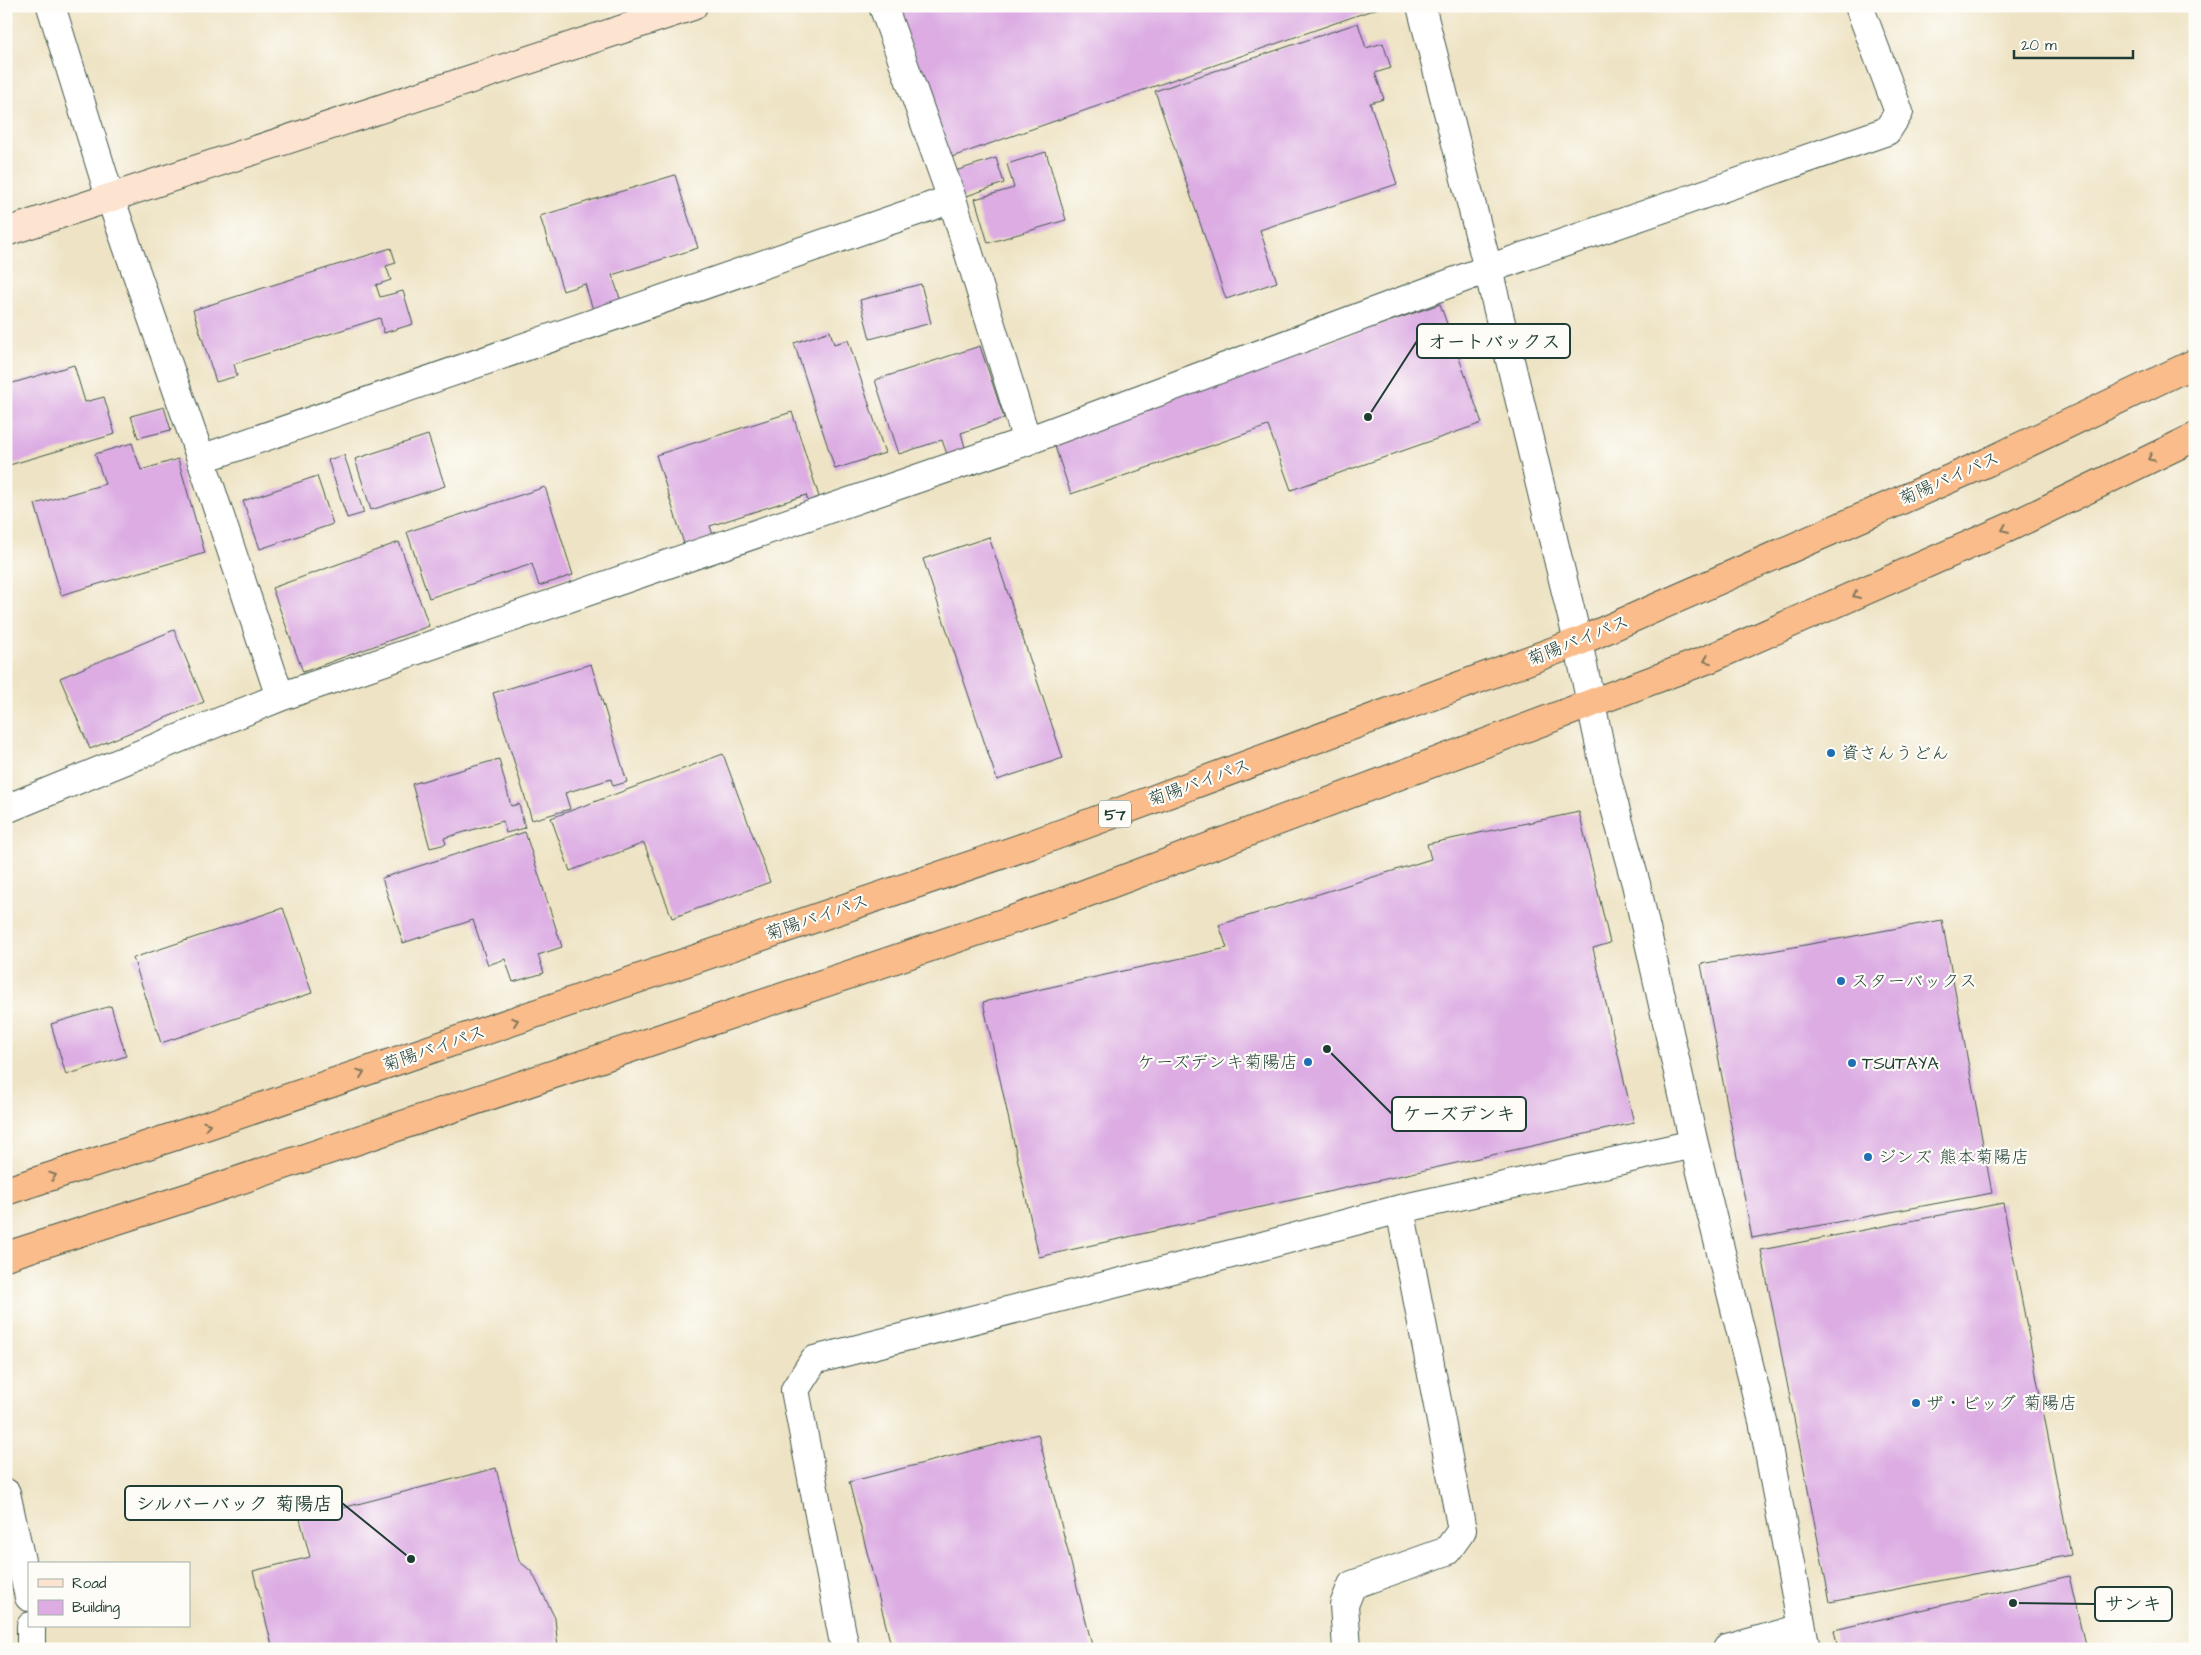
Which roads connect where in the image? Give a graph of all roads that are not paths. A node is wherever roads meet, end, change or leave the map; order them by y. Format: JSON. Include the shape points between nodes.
{"nodes":[{"id":1,"x":51,"y":6,"type":"edge"},
{"id":2,"x":692,"y":6,"type":"edge"},
{"id":3,"x":883,"y":6,"type":"edge"},
{"id":4,"x":1421,"y":6,"type":"edge"},
{"id":5,"x":1859,"y":6,"type":"edge"},
{"id":6,"x":110,"y":196,"type":"junction"},
{"id":7,"x":952,"y":199,"type":"junction"},
{"id":8,"x":6,"y":232,"type":"edge"},
{"id":9,"x":1488,"y":269,"type":"junction"},
{"id":10,"x":2195,"y":363,"type":"edge"},
{"id":11,"x":2195,"y":437,"type":"edge"},
{"id":12,"x":1027,"y":441,"type":"junction"},
{"id":13,"x":201,"y":459,"type":"junction"},
{"id":14,"x":1578,"y":642,"type":"junction"},
{"id":15,"x":280,"y":697,"type":"junction"},
{"id":16,"x":1592,"y":703,"type":"junction"},
{"id":17,"x":6,"y":809,"type":"edge"},
{"id":18,"x":1694,"y":1144,"type":"junction"},
{"id":19,"x":6,"y":1191,"type":"edge"},
{"id":20,"x":1400,"y":1210,"type":"junction"},
{"id":21,"x":6,"y":1256,"type":"edge"},
{"id":22,"x":6,"y":1493,"type":"edge"},
{"id":23,"x":28,"y":1592,"type":"edge"},
{"id":24,"x":31,"y":1628,"type":"edge"},
{"id":25,"x":1804,"y":1638,"type":"edge"},
{"id":26,"x":32,"y":1649,"type":"edge"},
{"id":27,"x":846,"y":1649,"type":"edge"},
{"id":28,"x":1347,"y":1649,"type":"edge"},
{"id":29,"x":1727,"y":1649,"type":"edge"}],
"edges":[{"from":1,"to":6,"type":"street"},
{"from":2,"to":6,"type":"street"},
{"from":3,"to":7,"type":"street"},
{"from":4,"to":9,"type":"street"},
{"from":5,"to":9,"type":"street","via":[[1899,112],[1887,131]]},
{"from":6,"to":8,"type":"street"},
{"from":6,"to":13,"type":"street"},
{"from":7,"to":12,"type":"street"},
{"from":7,"to":13,"type":"street"},
{"from":9,"to":12,"type":"street"},
{"from":9,"to":14,"type":"street"},
{"from":10,"to":14,"type":"highway","name":"菊陽バイパス","number":"57","via":[[1988,462]]},
{"from":11,"to":16,"type":"highway","one_way":true,"via":[[2010,527],[1709,659]]},
{"from":12,"to":15,"type":"street"},
{"from":13,"to":15,"type":"street"},
{"from":14,"to":16,"type":"street"},
{"from":19,"to":14,"type":"highway","name":"菊陽バイパス","number":"57","one_way":true,"via":[[1030,845]]},
{"from":15,"to":17,"type":"street"},
{"from":16,"to":18,"type":"street","via":[[1607,779],[1636,884]]},
{"from":16,"to":21,"type":"highway","via":[[1044,909]]},
{"from":18,"to":20,"type":"street"},
{"from":18,"to":25,"type":"street","via":[[1762,1421]]},
{"from":20,"to":27,"type":"street","via":[[814,1360],[795,1390]]},
{"from":20,"to":28,"type":"street","via":[[1462,1530],[1447,1551],[1352,1585],[1344,1606]]},
{"from":22,"to":23,"type":"street"},
{"from":24,"to":26,"type":"street"},
{"from":25,"to":29,"type":"street"}]}
